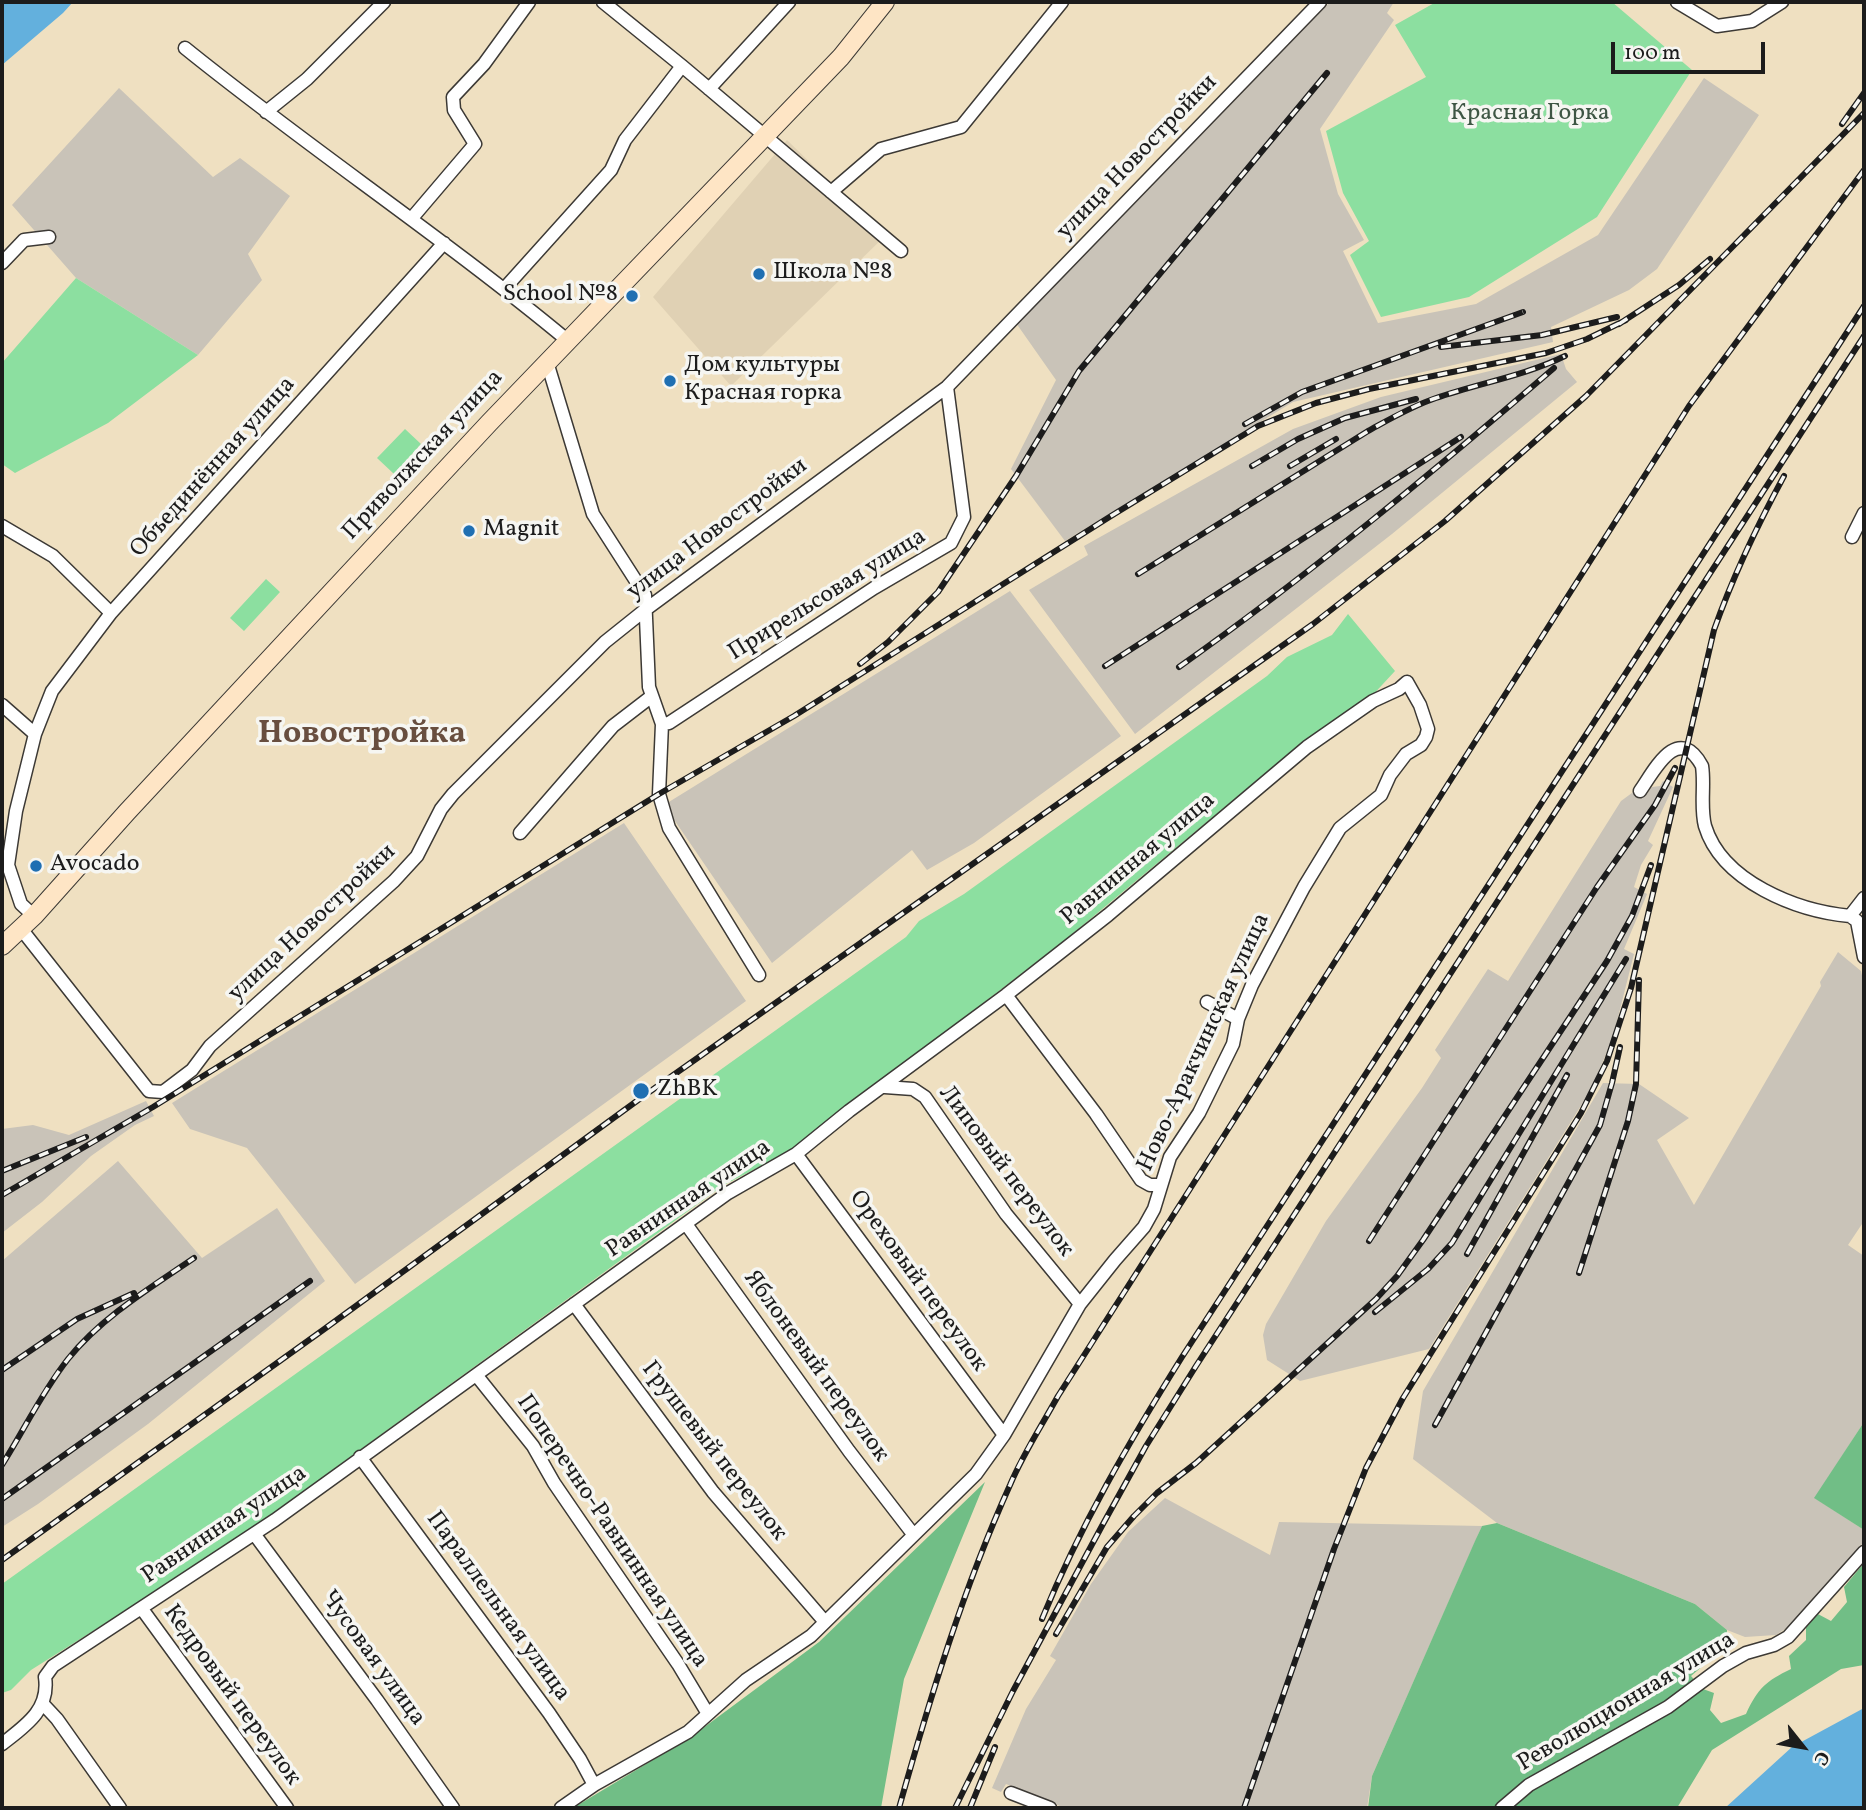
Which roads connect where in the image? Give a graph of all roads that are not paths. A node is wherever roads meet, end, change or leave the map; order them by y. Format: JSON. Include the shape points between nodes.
{"nodes":[{"id":1,"x":384,"y":2,"type":"edge"},
{"id":2,"x":529,"y":2,"type":"edge"},
{"id":3,"x":789,"y":2,"type":"edge"},
{"id":4,"x":885,"y":2,"type":"edge"},
{"id":5,"x":1062,"y":2,"type":"edge"},
{"id":6,"x":1320,"y":2,"type":"edge"},
{"id":7,"x":1676,"y":2,"type":"edge"},
{"id":8,"x":1782,"y":2,"type":"edge"},
{"id":9,"x":610,"y":4,"type":"edge"},
{"id":10,"x":185,"y":48,"type":"dead end"},
{"id":11,"x":682,"y":66,"type":"junction"},
{"id":12,"x":709,"y":89,"type":"junction"},
{"id":13,"x":267,"y":112,"type":"junction"},
{"id":14,"x":766,"y":136,"type":"junction"},
{"id":15,"x":831,"y":191,"type":"junction"},
{"id":16,"x":412,"y":218,"type":"junction"},
{"id":17,"x":49,"y":237,"type":"dead end"},
{"id":18,"x":444,"y":243,"type":"junction"},
{"id":19,"x":901,"y":251,"type":"dead end"},
{"id":20,"x":2,"y":263,"type":"edge"},
{"id":21,"x":504,"y":289,"type":"junction"},
{"id":22,"x":567,"y":340,"type":"junction"},
{"id":23,"x":547,"y":362,"type":"junction"},
{"id":24,"x":947,"y":387,"type":"junction"},
{"id":25,"x":1864,"y":513,"type":"edge"},
{"id":26,"x":2,"y":526,"type":"edge"},
{"id":27,"x":1852,"y":537,"type":"dead end"},
{"id":28,"x":645,"y":610,"type":"junction"},
{"id":29,"x":111,"y":613,"type":"junction"},
{"id":30,"x":1407,"y":682,"type":"joint"},
{"id":31,"x":652,"y":696,"type":"junction"},
{"id":32,"x":2,"y":705,"type":"edge"},
{"id":33,"x":662,"y":724,"type":"junction"},
{"id":34,"x":35,"y":734,"type":"junction"},
{"id":35,"x":1640,"y":791,"type":"dead end"},
{"id":36,"x":2,"y":806,"type":"edge"},
{"id":37,"x":16,"y":811,"type":"junction"},
{"id":38,"x":520,"y":833,"type":"dead end"},
{"id":39,"x":1864,"y":898,"type":"edge"},
{"id":40,"x":1850,"y":916,"type":"junction"},
{"id":41,"x":28,"y":923,"type":"junction"},
{"id":42,"x":2,"y":946,"type":"edge"},
{"id":43,"x":1864,"y":957,"type":"edge"},
{"id":44,"x":759,"y":975,"type":"dead end"},
{"id":45,"x":1006,"y":995,"type":"junction"},
{"id":46,"x":1207,"y":1003,"type":"dead end"},
{"id":47,"x":1238,"y":1019,"type":"junction"},
{"id":48,"x":885,"y":1087,"type":"junction"},
{"id":49,"x":149,"y":1091,"type":"joint"},
{"id":50,"x":796,"y":1154,"type":"junction"},
{"id":51,"x":1160,"y":1185,"type":"junction"},
{"id":52,"x":686,"y":1224,"type":"junction"},
{"id":53,"x":574,"y":1304,"type":"junction"},
{"id":54,"x":1080,"y":1304,"type":"junction"},
{"id":55,"x":477,"y":1376,"type":"junction"},
{"id":56,"x":1004,"y":1435,"type":"junction"},
{"id":57,"x":360,"y":1457,"type":"junction"},
{"id":58,"x":913,"y":1534,"type":"junction"},
{"id":59,"x":255,"y":1535,"type":"junction"},
{"id":60,"x":1864,"y":1552,"type":"edge"},
{"id":61,"x":142,"y":1609,"type":"junction"},
{"id":62,"x":825,"y":1622,"type":"junction"},
{"id":63,"x":43,"y":1704,"type":"junction"},
{"id":64,"x":708,"y":1714,"type":"junction"},
{"id":65,"x":2,"y":1744,"type":"edge"},
{"id":66,"x":594,"y":1786,"type":"junction"},
{"id":67,"x":1011,"y":1793,"type":"dead end"},
{"id":68,"x":120,"y":1808,"type":"edge"},
{"id":69,"x":287,"y":1808,"type":"edge"},
{"id":70,"x":453,"y":1808,"type":"edge"},
{"id":71,"x":561,"y":1808,"type":"edge"},
{"id":72,"x":1050,"y":1808,"type":"edge"},
{"id":73,"x":1502,"y":1808,"type":"edge"}],
"edges":[{"from":1,"to":13,"type":"street"},
{"from":2,"to":16,"type":"street","via":[[484,64],[453,97],[454,110],[475,144]]},
{"from":3,"to":12,"type":"street"},
{"from":4,"to":14,"type":"main road","name":"Приволжская улица","via":[[841,57]]},
{"from":5,"to":15,"type":"street","via":[[961,127],[881,149]]},
{"from":6,"to":24,"type":"street","name":"улица Новостройки"},
{"from":7,"to":8,"type":"street","via":[[1717,26],[1752,21]]},
{"from":9,"to":11,"type":"street"},
{"from":10,"to":13,"type":"street"},
{"from":11,"to":12,"type":"street"},
{"from":11,"to":21,"type":"street","via":[[625,140],[611,170]]},
{"from":12,"to":14,"type":"street"},
{"from":13,"to":16,"type":"street"},
{"from":14,"to":15,"type":"street"},
{"from":14,"to":22,"type":"main road","name":"Приволжская улица"},
{"from":15,"to":19,"type":"street"},
{"from":16,"to":18,"type":"street"},
{"from":17,"to":20,"type":"street","via":[[24,240]]},
{"from":18,"to":21,"type":"street"},
{"from":18,"to":29,"type":"street","name":"Объединённая улица"},
{"from":21,"to":22,"type":"street"},
{"from":22,"to":23,"type":"main road","name":"Приволжская улица"},
{"from":23,"to":28,"type":"street","via":[[593,514],[645,596]]},
{"from":23,"to":41,"type":"main road","name":"Приволжская улица"},
{"from":24,"to":28,"type":"street","name":"улица Новостройки"},
{"from":24,"to":33,"type":"street","name":"Прирельсовая улица","via":[[964,517],[951,543]]},
{"from":25,"to":27,"type":"street"},
{"from":26,"to":29,"type":"street","via":[[53,556]]},
{"from":28,"to":31,"type":"street"},
{"from":28,"to":49,"type":"street","name":"улица Новостройки","via":[[605,642],[453,794],[417,856],[394,881],[210,1046],[192,1070],[163,1092]]},
{"from":29,"to":34,"type":"street","name":"Объединённая улица","via":[[52,691]]},
{"from":30,"to":45,"type":"street","name":"Равнинная улица","via":[[1307,747]]},
{"from":30,"to":47,"type":"street","name":"Ново-Аракчинская улица","via":[[1420,705],[1426,737],[1406,754],[1381,795],[1340,828],[1304,887]]},
{"from":31,"to":33,"type":"street"},
{"from":31,"to":38,"type":"street","via":[[613,726]]},
{"from":32,"to":34,"type":"street"},
{"from":33,"to":44,"type":"street","via":[[659,794],[669,828]]},
{"from":34,"to":37,"type":"street","name":"Объединённая улица"},
{"from":35,"to":40,"type":"street","via":[[1663,755],[1686,750],[1702,766],[1704,822],[1721,857],[1759,887],[1808,909]]},
{"from":36,"to":37,"type":"street"},
{"from":37,"to":41,"type":"street","name":"Объединённая улица","via":[[8,864]]},
{"from":39,"to":40,"type":"street"},
{"from":40,"to":43,"type":"street","via":[[1857,921]]},
{"from":41,"to":42,"type":"main road","name":"Приволжская улица"},
{"from":41,"to":49,"type":"street","name":"Объединённая улица"},
{"from":45,"to":48,"type":"street","name":"Равнинная улица"},
{"from":45,"to":51,"type":"street","via":[[1141,1180]]},
{"from":46,"to":47,"type":"street"},
{"from":47,"to":51,"type":"street","name":"Ново-Аракчинская улица","via":[[1233,1044],[1199,1113],[1170,1157]]},
{"from":48,"to":50,"type":"street","name":"Равнинная улица"},
{"from":48,"to":54,"type":"street","name":"Липовый переулок","via":[[914,1089],[925,1097],[1006,1214]]},
{"from":50,"to":52,"type":"street","name":"Равнинная улица","via":[[728,1193]]},
{"from":50,"to":56,"type":"street","name":"Ореховый переулок"},
{"from":51,"to":54,"type":"street","name":"Ново-Аракчинская улица","via":[[1144,1227]]},
{"from":52,"to":53,"type":"street","name":"Равнинная улица"},
{"from":52,"to":58,"type":"street","name":"Яблоневый переулок"},
{"from":53,"to":55,"type":"street","name":"Равнинная улица"},
{"from":53,"to":62,"type":"street","name":"Грушевый переулок","via":[[712,1492]]},
{"from":54,"to":56,"type":"street","name":"Ново-Аракчинская улица"},
{"from":55,"to":57,"type":"street","name":"Равнинная улица"},
{"from":55,"to":64,"type":"street","name":"Поперечно-Равнинная улица","via":[[533,1446]]},
{"from":56,"to":58,"type":"street","name":"Ново-Аракчинская улица","via":[[976,1474]]},
{"from":57,"to":59,"type":"street","name":"Равнинная улица"},
{"from":57,"to":66,"type":"street","name":"Параллельная улица","via":[[549,1713]]},
{"from":58,"to":62,"type":"street","name":"Ново-Аракчинская улица"},
{"from":59,"to":61,"type":"street","name":"Равнинная улица"},
{"from":59,"to":70,"type":"street","name":"Чусовая улица"},
{"from":60,"to":73,"type":"street","name":"Революционная улица","via":[[1788,1637],[1723,1666],[1668,1707],[1529,1785]]},
{"from":61,"to":63,"type":"street","name":"Равнинная улица","via":[[53,1666],[45,1677]]},
{"from":61,"to":69,"type":"street","name":"Кедровый переулок"},
{"from":62,"to":64,"type":"street","name":"Ново-Аракчинская улица"},
{"from":63,"to":65,"type":"street","via":[[33,1720]]},
{"from":63,"to":68,"type":"street"},
{"from":64,"to":66,"type":"street","name":"Ново-Аракчинская улица","via":[[688,1732]]},
{"from":66,"to":71,"type":"street","name":"Ново-Аракчинская улица"},
{"from":67,"to":72,"type":"street"}]}
